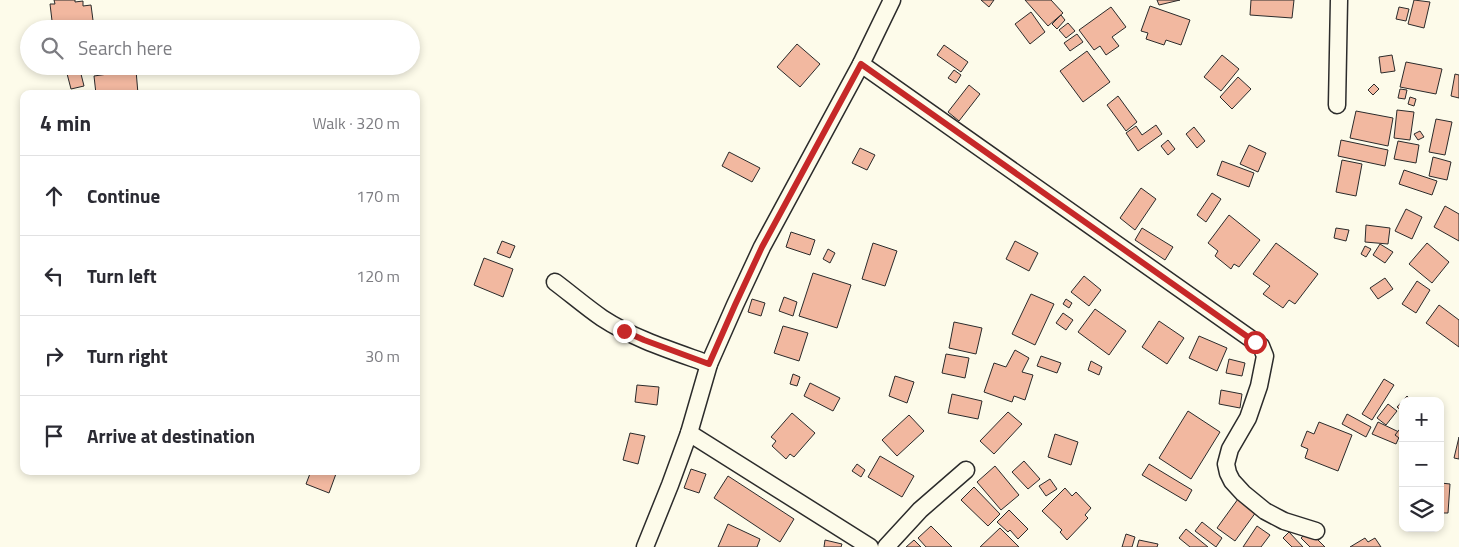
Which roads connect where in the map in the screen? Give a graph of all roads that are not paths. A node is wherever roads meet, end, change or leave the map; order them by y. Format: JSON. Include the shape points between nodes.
{"nodes":[{"id":1,"x":892,"y":0,"type":"edge"},
{"id":2,"x":1339,"y":0,"type":"edge"},
{"id":3,"x":861,"y":64,"type":"junction"},
{"id":4,"x":1337,"y":105,"type":"dead end"},
{"id":5,"x":555,"y":282,"type":"dead end"},
{"id":6,"x":709,"y":364,"type":"junction"},
{"id":7,"x":689,"y":433,"type":"junction"},
{"id":8,"x":966,"y":470,"type":"dead end"},
{"id":9,"x":1316,"y":531,"type":"dead end"},
{"id":10,"x":644,"y":547,"type":"edge"},
{"id":11,"x":870,"y":547,"type":"edge"},
{"id":12,"x":886,"y":547,"type":"edge"}],
"edges":[{"from":1,"to":3,"type":"street"},
{"from":2,"to":4,"type":"street"},
{"from":3,"to":6,"type":"street","via":[[762,247]]},
{"from":3,"to":9,"type":"street","via":[[1261,346],[1265,356],[1259,386],[1248,418],[1230,449],[1226,464],[1228,473],[1232,481],[1265,511]]},
{"from":5,"to":6,"type":"street","via":[[624,331]]},
{"from":6,"to":7,"type":"street"},
{"from":7,"to":10,"type":"street"},
{"from":7,"to":11,"type":"street"},
{"from":8,"to":12,"type":"street","via":[[920,510]]}]}
